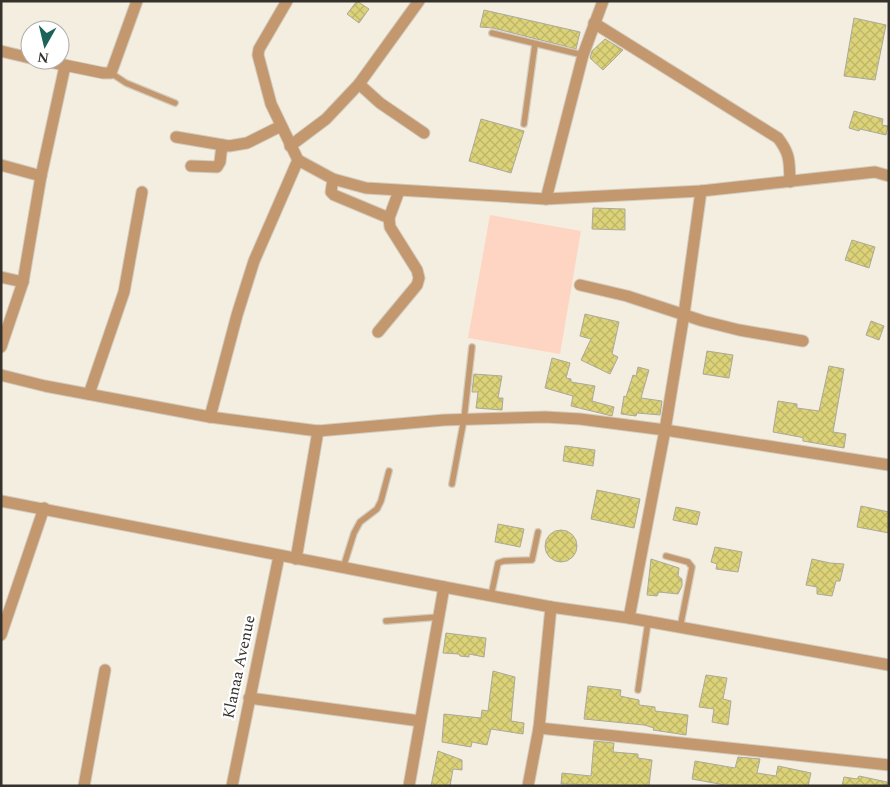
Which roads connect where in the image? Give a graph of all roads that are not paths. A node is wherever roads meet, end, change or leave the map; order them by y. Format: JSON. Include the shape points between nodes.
{"nodes":[{"id":1,"x":137,"y":1,"type":"edge"},
{"id":2,"x":287,"y":1,"type":"edge"},
{"id":3,"x":419,"y":1,"type":"edge"},
{"id":4,"x":603,"y":1,"type":"edge"},
{"id":5,"x":594,"y":23,"type":"junction"},
{"id":6,"x":492,"y":33,"type":"dead end"},
{"id":7,"x":535,"y":44,"type":"junction"},
{"id":8,"x":1,"y":51,"type":"edge"},
{"id":9,"x":583,"y":55,"type":"junction"},
{"id":10,"x":20,"y":56,"type":"edge"},
{"id":11,"x":70,"y":67,"type":"edge"},
{"id":12,"x":64,"y":70,"type":"edge"},
{"id":13,"x":111,"y":73,"type":"junction"},
{"id":14,"x":359,"y":84,"type":"junction"},
{"id":15,"x":175,"y":103,"type":"dead end"},
{"id":16,"x":524,"y":124,"type":"dead end"},
{"id":17,"x":281,"y":126,"type":"junction"},
{"id":18,"x":424,"y":133,"type":"dead end"},
{"id":19,"x":176,"y":137,"type":"dead end"},
{"id":20,"x":222,"y":146,"type":"junction"},
{"id":21,"x":290,"y":146,"type":"junction"},
{"id":22,"x":298,"y":160,"type":"junction"},
{"id":23,"x":1,"y":165,"type":"edge"},
{"id":24,"x":191,"y":166,"type":"dead end"},
{"id":25,"x":41,"y":176,"type":"junction"},
{"id":26,"x":889,"y":176,"type":"edge"},
{"id":27,"x":333,"y":179,"type":"junction"},
{"id":28,"x":790,"y":182,"type":"junction"},
{"id":29,"x":399,"y":191,"type":"junction"},
{"id":30,"x":701,"y":191,"type":"junction"},
{"id":31,"x":142,"y":192,"type":"dead end"},
{"id":32,"x":546,"y":199,"type":"junction"},
{"id":33,"x":389,"y":218,"type":"junction"},
{"id":34,"x":1,"y":277,"type":"edge"},
{"id":35,"x":23,"y":282,"type":"junction"},
{"id":36,"x":580,"y":285,"type":"dead end"},
{"id":37,"x":684,"y":314,"type":"junction"},
{"id":38,"x":378,"y":332,"type":"dead end"},
{"id":39,"x":803,"y":341,"type":"dead end"},
{"id":40,"x":1,"y":347,"type":"edge"},
{"id":41,"x":472,"y":347,"type":"dead end"},
{"id":42,"x":1,"y":375,"type":"edge"},
{"id":43,"x":89,"y":394,"type":"junction"},
{"id":44,"x":210,"y":417,"type":"junction"},
{"id":45,"x":464,"y":419,"type":"junction"},
{"id":46,"x":665,"y":430,"type":"junction"},
{"id":47,"x":318,"y":431,"type":"junction"},
{"id":48,"x":889,"y":465,"type":"edge"},
{"id":49,"x":389,"y":472,"type":"dead end"},
{"id":50,"x":452,"y":484,"type":"dead end"},
{"id":51,"x":1,"y":501,"type":"edge"},
{"id":52,"x":44,"y":508,"type":"junction"},
{"id":53,"x":538,"y":532,"type":"dead end"},
{"id":54,"x":279,"y":556,"type":"junction"},
{"id":55,"x":666,"y":556,"type":"dead end"},
{"id":56,"x":296,"y":558,"type":"junction"},
{"id":57,"x":343,"y":568,"type":"junction"},
{"id":58,"x":444,"y":587,"type":"junction"},
{"id":59,"x":491,"y":596,"type":"junction"},
{"id":60,"x":551,"y":607,"type":"junction"},
{"id":61,"x":439,"y":617,"type":"junction"},
{"id":62,"x":629,"y":618,"type":"junction"},
{"id":63,"x":386,"y":621,"type":"dead end"},
{"id":64,"x":648,"y":622,"type":"junction"},
{"id":65,"x":680,"y":628,"type":"junction"},
{"id":66,"x":1,"y":635,"type":"edge"},
{"id":67,"x":889,"y":665,"type":"edge"},
{"id":68,"x":105,"y":670,"type":"dead end"},
{"id":69,"x":638,"y":690,"type":"dead end"},
{"id":70,"x":249,"y":698,"type":"junction"},
{"id":71,"x":420,"y":721,"type":"junction"},
{"id":72,"x":539,"y":728,"type":"junction"},
{"id":73,"x":889,"y":765,"type":"edge"},
{"id":74,"x":84,"y":786,"type":"edge"},
{"id":75,"x":232,"y":786,"type":"edge"},
{"id":76,"x":409,"y":786,"type":"edge"},
{"id":77,"x":528,"y":786,"type":"edge"}],
"edges":[{"from":1,"to":13,"type":"street"},
{"from":2,"to":17,"type":"street","via":[[261,44],[258,55],[266,90]]},
{"from":3,"to":14,"type":"street"},
{"from":4,"to":5,"type":"street"},
{"from":5,"to":9,"type":"street"},
{"from":5,"to":28,"type":"street","via":[[778,138],[789,156]]},
{"from":6,"to":7,"type":"lane"},
{"from":7,"to":9,"type":"lane"},
{"from":7,"to":16,"type":"lane"},
{"from":8,"to":10,"type":"street"},
{"from":9,"to":32,"type":"street"},
{"from":11,"to":13,"type":"street"},
{"from":12,"to":25,"type":"street"},
{"from":13,"to":15,"type":"lane","via":[[126,83]]},
{"from":14,"to":18,"type":"street"},
{"from":14,"to":21,"type":"street","via":[[326,119]]},
{"from":17,"to":20,"type":"street","via":[[247,144]]},
{"from":17,"to":21,"type":"street"},
{"from":19,"to":20,"type":"street"},
{"from":20,"to":24,"type":"street","via":[[217,167]]},
{"from":21,"to":22,"type":"street"},
{"from":22,"to":27,"type":"street"},
{"from":22,"to":44,"type":"street","via":[[254,261]]},
{"from":23,"to":25,"type":"street"},
{"from":25,"to":35,"type":"street"},
{"from":26,"to":28,"type":"street","via":[[875,172]]},
{"from":27,"to":29,"type":"street","via":[[366,188]]},
{"from":27,"to":33,"type":"street","via":[[331,192],[334,196]]},
{"from":28,"to":30,"type":"street"},
{"from":29,"to":32,"type":"street"},
{"from":29,"to":33,"type":"street"},
{"from":30,"to":32,"type":"street"},
{"from":30,"to":37,"type":"street"},
{"from":31,"to":43,"type":"street","via":[[124,292]]},
{"from":33,"to":38,"type":"street","via":[[390,227],[417,270],[418,278],[417,285]]},
{"from":34,"to":35,"type":"street"},
{"from":35,"to":40,"type":"street"},
{"from":36,"to":37,"type":"street"},
{"from":37,"to":39,"type":"street","via":[[739,330]]},
{"from":37,"to":46,"type":"street"},
{"from":41,"to":45,"type":"lane"},
{"from":42,"to":43,"type":"street"},
{"from":43,"to":44,"type":"street"},
{"from":44,"to":47,"type":"street"},
{"from":45,"to":46,"type":"street","via":[[545,417]]},
{"from":45,"to":47,"type":"street"},
{"from":45,"to":50,"type":"lane"},
{"from":46,"to":48,"type":"street"},
{"from":46,"to":62,"type":"street"},
{"from":47,"to":56,"type":"street"},
{"from":49,"to":57,"type":"lane","via":[[381,501],[377,509],[360,522]]},
{"from":51,"to":52,"type":"street"},
{"from":52,"to":54,"type":"street"},
{"from":52,"to":66,"type":"street"},
{"from":53,"to":59,"type":"lane","via":[[532,560],[498,563]]},
{"from":54,"to":56,"type":"street"},
{"from":54,"to":70,"type":"street","name":"Klanaa Avenue"},
{"from":55,"to":65,"type":"lane","via":[[688,562],[692,567]]},
{"from":56,"to":57,"type":"street"},
{"from":57,"to":58,"type":"street"},
{"from":58,"to":59,"type":"street"},
{"from":58,"to":61,"type":"street"},
{"from":59,"to":60,"type":"street"},
{"from":60,"to":62,"type":"street"},
{"from":60,"to":72,"type":"street"},
{"from":61,"to":63,"type":"lane"},
{"from":61,"to":71,"type":"street"},
{"from":62,"to":64,"type":"street"},
{"from":64,"to":65,"type":"street"},
{"from":64,"to":69,"type":"lane"},
{"from":65,"to":67,"type":"street"},
{"from":68,"to":74,"type":"street"},
{"from":70,"to":71,"type":"street"},
{"from":70,"to":75,"type":"street","name":"Klanaa Avenue"},
{"from":71,"to":76,"type":"street"},
{"from":72,"to":73,"type":"street"},
{"from":72,"to":77,"type":"street"}]}
